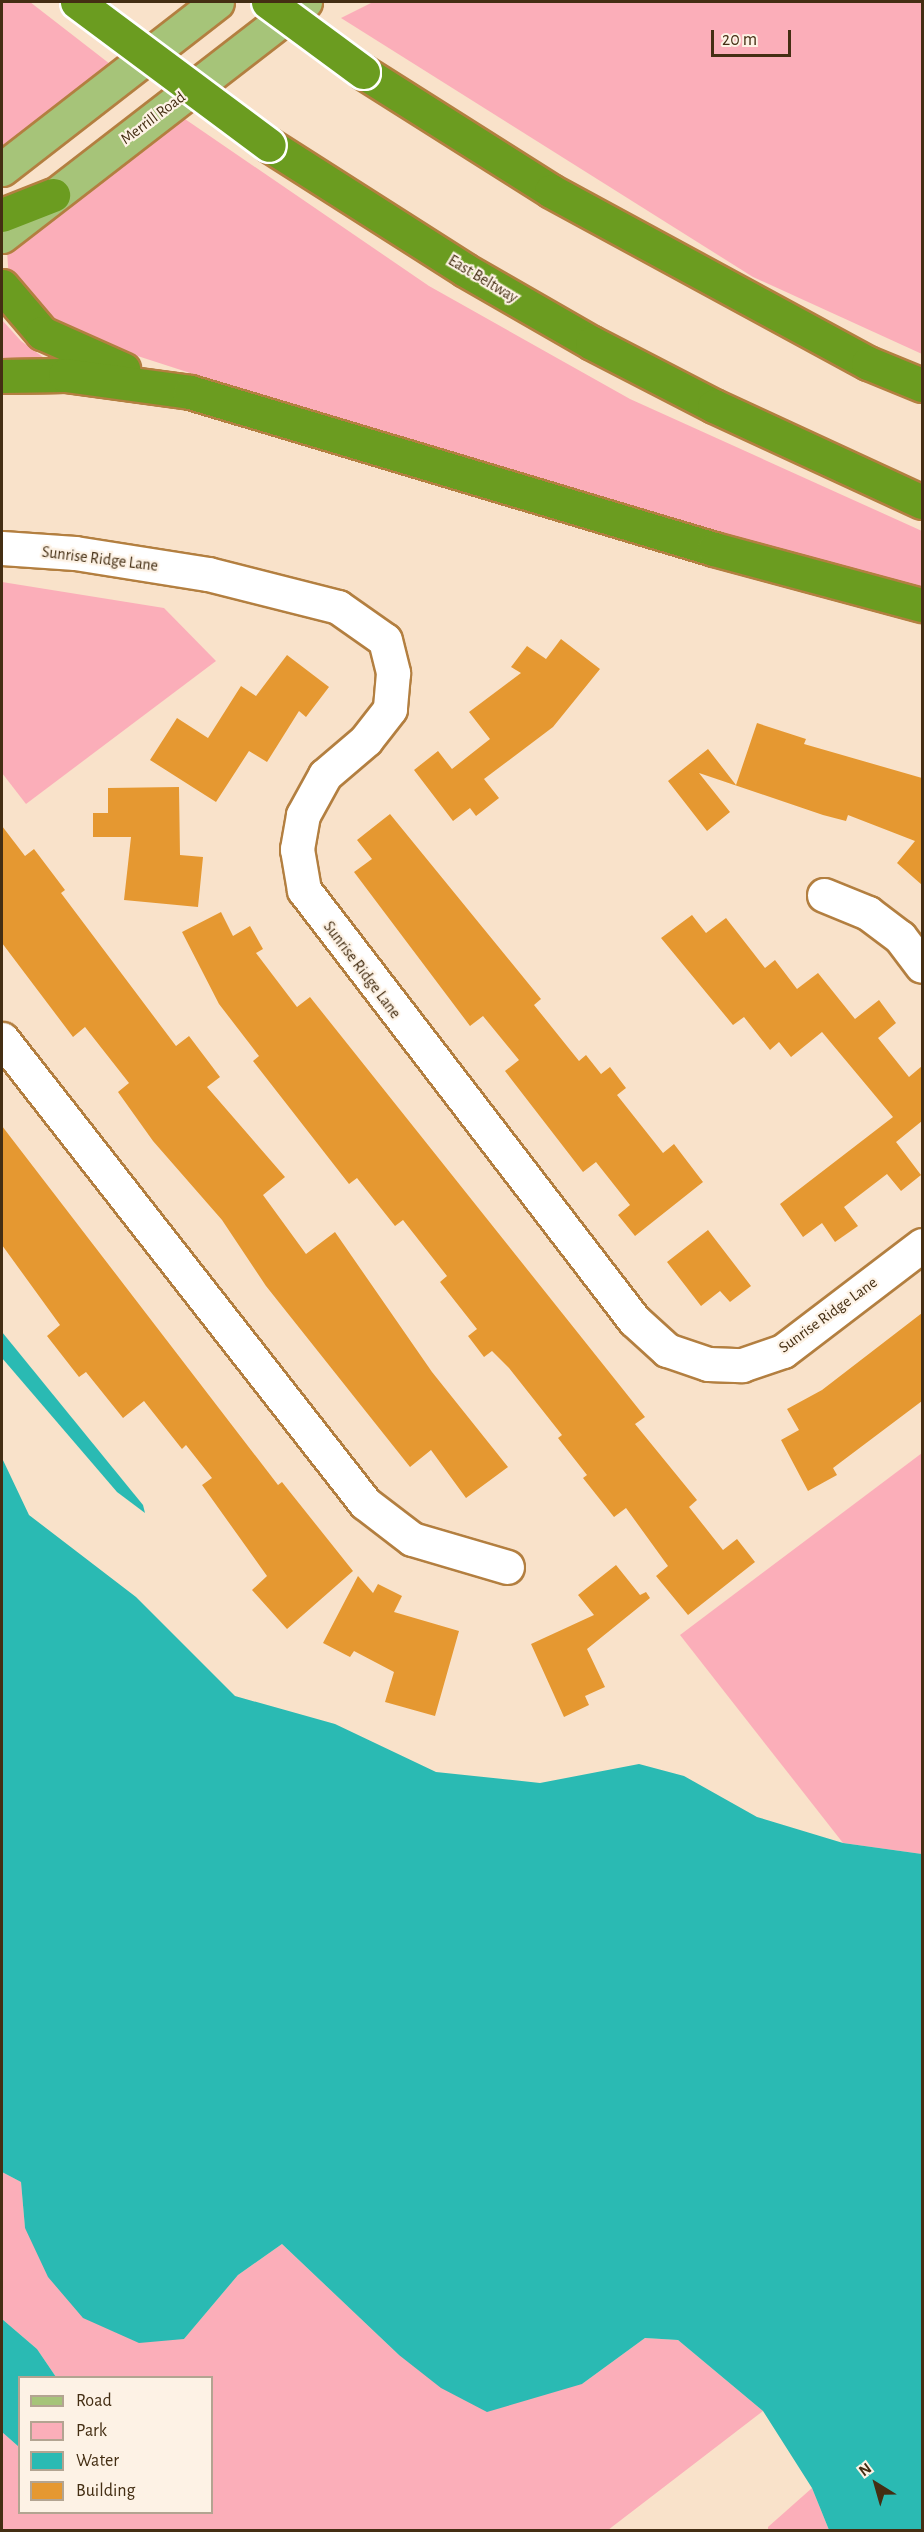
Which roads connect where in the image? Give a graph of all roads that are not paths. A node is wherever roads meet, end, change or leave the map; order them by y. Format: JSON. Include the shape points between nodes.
{"nodes":[{"id":1,"x":77,"y":2,"type":"edge"},
{"id":2,"x":217,"y":2,"type":"edge"},
{"id":3,"x":268,"y":2,"type":"edge"},
{"id":4,"x":305,"y":2,"type":"edge"},
{"id":5,"x":2,"y":169,"type":"edge"},
{"id":6,"x":53,"y":195,"type":"junction"},
{"id":7,"x":2,"y":215,"type":"edge"},
{"id":8,"x":2,"y":236,"type":"edge"},
{"id":9,"x":2,"y":286,"type":"edge"},
{"id":10,"x":2,"y":376,"type":"edge"},
{"id":11,"x":922,"y":385,"type":"edge"},
{"id":12,"x":190,"y":392,"type":"junction"},
{"id":13,"x":922,"y":502,"type":"edge"},
{"id":14,"x":2,"y":548,"type":"edge"},
{"id":15,"x":922,"y":605,"type":"edge"},
{"id":16,"x":824,"y":895,"type":"dead end"},
{"id":17,"x":922,"y":966,"type":"edge"},
{"id":18,"x":2,"y":1039,"type":"edge"},
{"id":19,"x":922,"y":1245,"type":"edge"},
{"id":20,"x":507,"y":1567,"type":"dead end"}],
"edges":[{"from":1,"to":13,"type":"highway","name":"East Beltway","bridge":true,"via":[[269,145],[465,270],[714,406]]},
{"from":2,"to":5,"type":"main road"},
{"from":3,"to":11,"type":"highway","bridge":true,"via":[[363,72],[551,191],[868,363]]},
{"from":4,"to":6,"type":"main road","name":"Merrill Road"},
{"from":6,"to":7,"type":"highway"},
{"from":6,"to":8,"type":"main road","name":"Merrill Road"},
{"from":9,"to":12,"type":"highway","via":[[42,333],[89,357]]},
{"from":10,"to":12,"type":"highway","via":[[65,375]]},
{"from":12,"to":15,"type":"highway","via":[[714,549]]},
{"from":14,"to":19,"type":"street","name":"Sunrise Ridge Lane","via":[[75,553],[208,574],[338,607],[385,640],[393,673],[390,708],[366,740],[325,775],[303,815],[297,849],[304,890],[634,1320],[667,1350],[708,1364],[742,1365],[783,1351]]},
{"from":16,"to":17,"type":"street","via":[[868,913],[900,937]]},
{"from":18,"to":20,"type":"street","via":[[365,1503],[412,1539]]}]}
